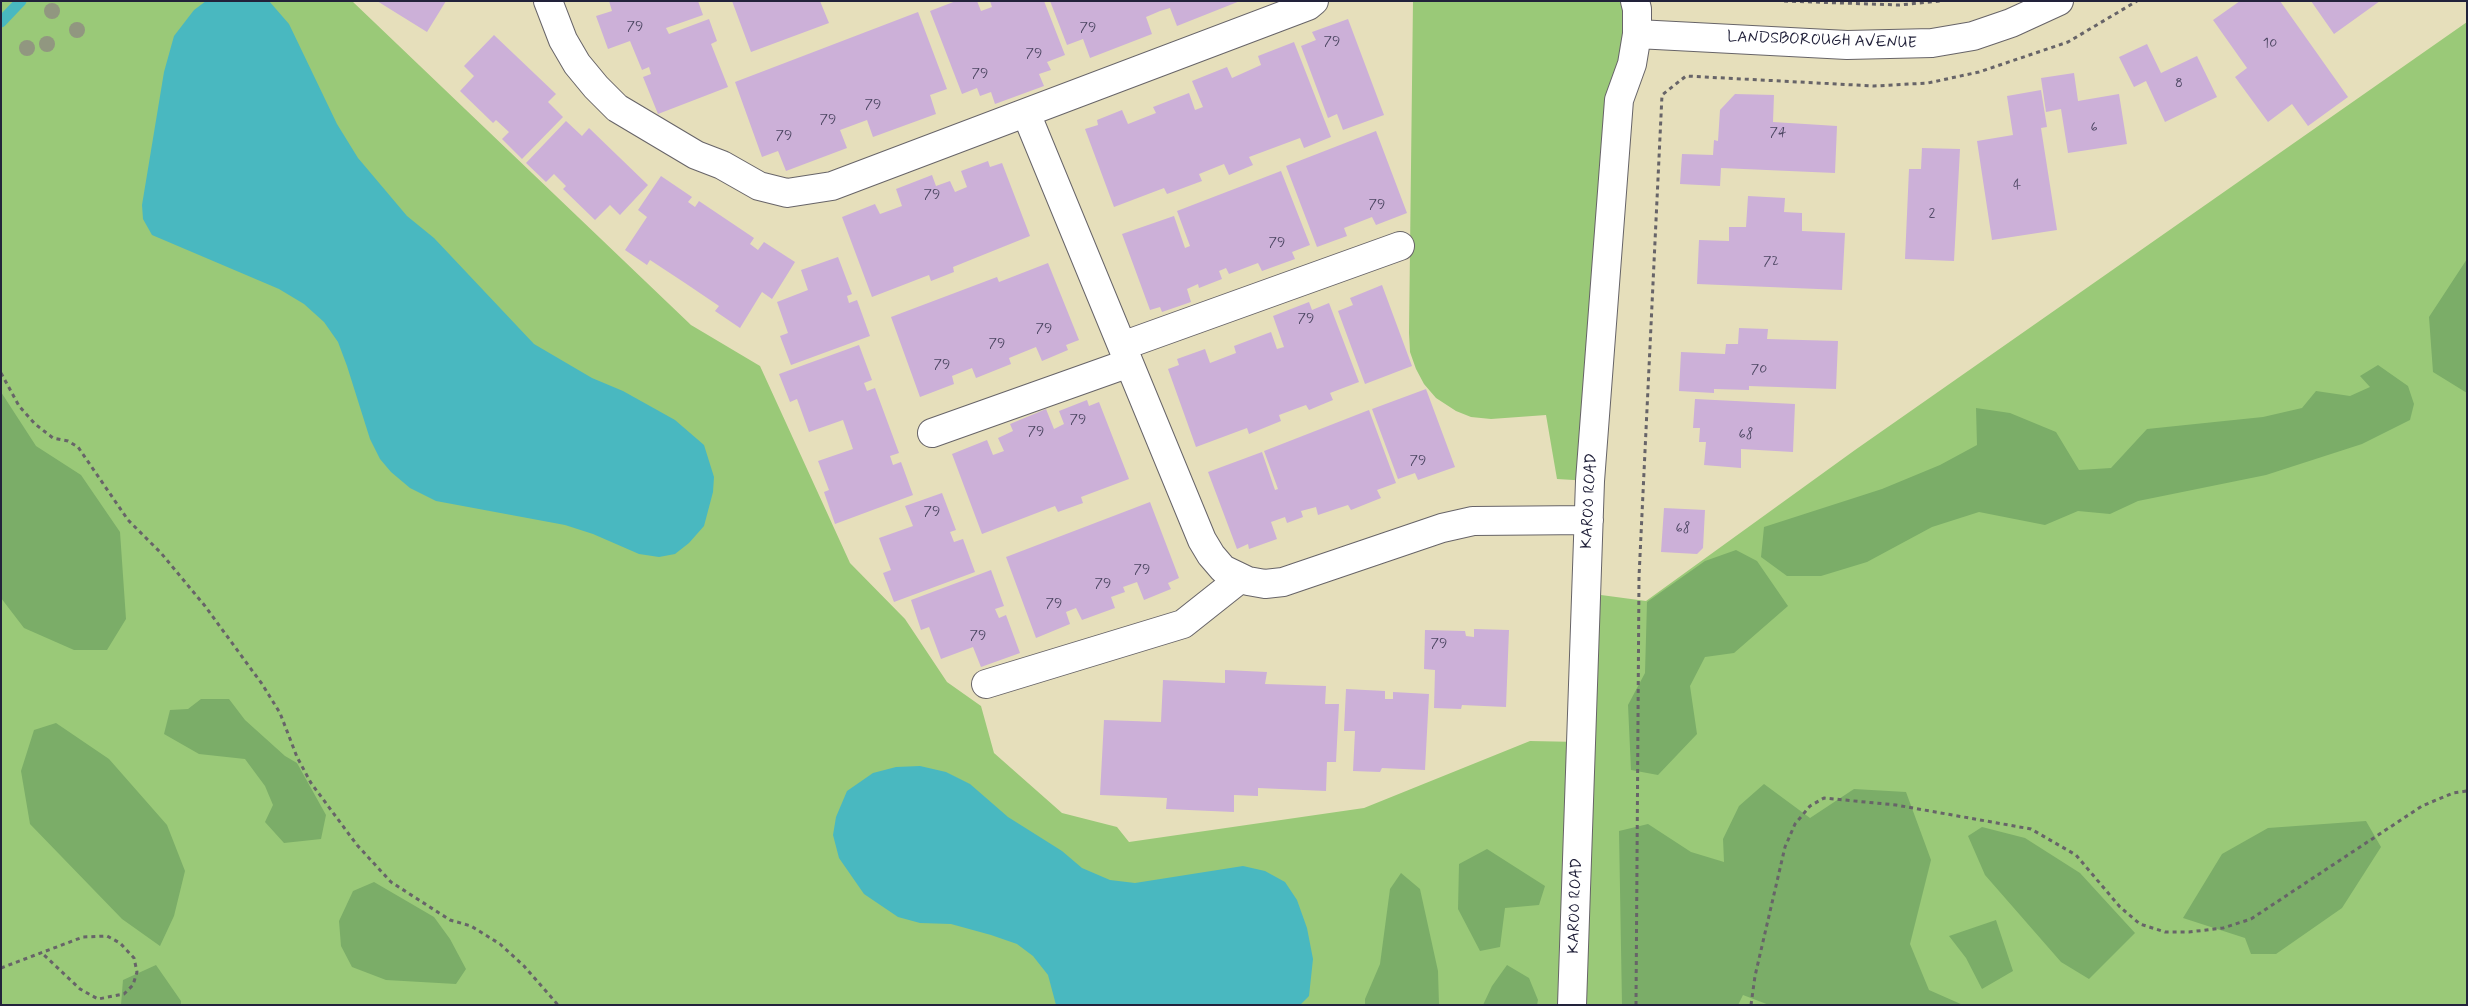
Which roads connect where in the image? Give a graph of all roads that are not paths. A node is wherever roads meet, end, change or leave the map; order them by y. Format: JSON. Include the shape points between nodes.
{"nodes":[{"id":1,"x":548,"y":1,"type":"edge"},
{"id":2,"x":1314,"y":1,"type":"edge"},
{"id":3,"x":1635,"y":1,"type":"edge"},
{"id":4,"x":2059,"y":1,"type":"edge"},
{"id":5,"x":1637,"y":34,"type":"junction"},
{"id":6,"x":1026,"y":113,"type":"junction"},
{"id":7,"x":1400,"y":246,"type":"dead end"},
{"id":8,"x":1125,"y":354,"type":"junction"},
{"id":9,"x":932,"y":433,"type":"dead end"},
{"id":10,"x":1589,"y":520,"type":"junction"},
{"id":11,"x":1241,"y":578,"type":"junction"},
{"id":12,"x":986,"y":684,"type":"dead end"},
{"id":13,"x":1572,"y":1005,"type":"edge"}],
"edges":[{"from":1,"to":6,"type":"street","via":[[563,40],[577,64],[617,108],[696,155],[772,190],[804,192],[832,186]]},
{"from":2,"to":6,"type":"street"},
{"from":3,"to":5,"type":"street","name":"KAROO ROAD"},
{"from":4,"to":5,"type":"street","name":"LANDSBOROUGH AVENUE","via":[[1973,36],[1932,43],[1846,45]]},
{"from":5,"to":10,"type":"street","name":"KAROO ROAD","via":[[1632,64],[1619,100]]},
{"from":6,"to":8,"type":"street"},
{"from":7,"to":8,"type":"street"},
{"from":8,"to":9,"type":"street"},
{"from":8,"to":11,"type":"street","via":[[1202,540],[1223,569]]},
{"from":10,"to":11,"type":"street","via":[[1473,521],[1442,528],[1283,582],[1264,584]]},
{"from":10,"to":13,"type":"street","name":"KAROO ROAD"},
{"from":11,"to":12,"type":"street","via":[[1183,624]]}]}
